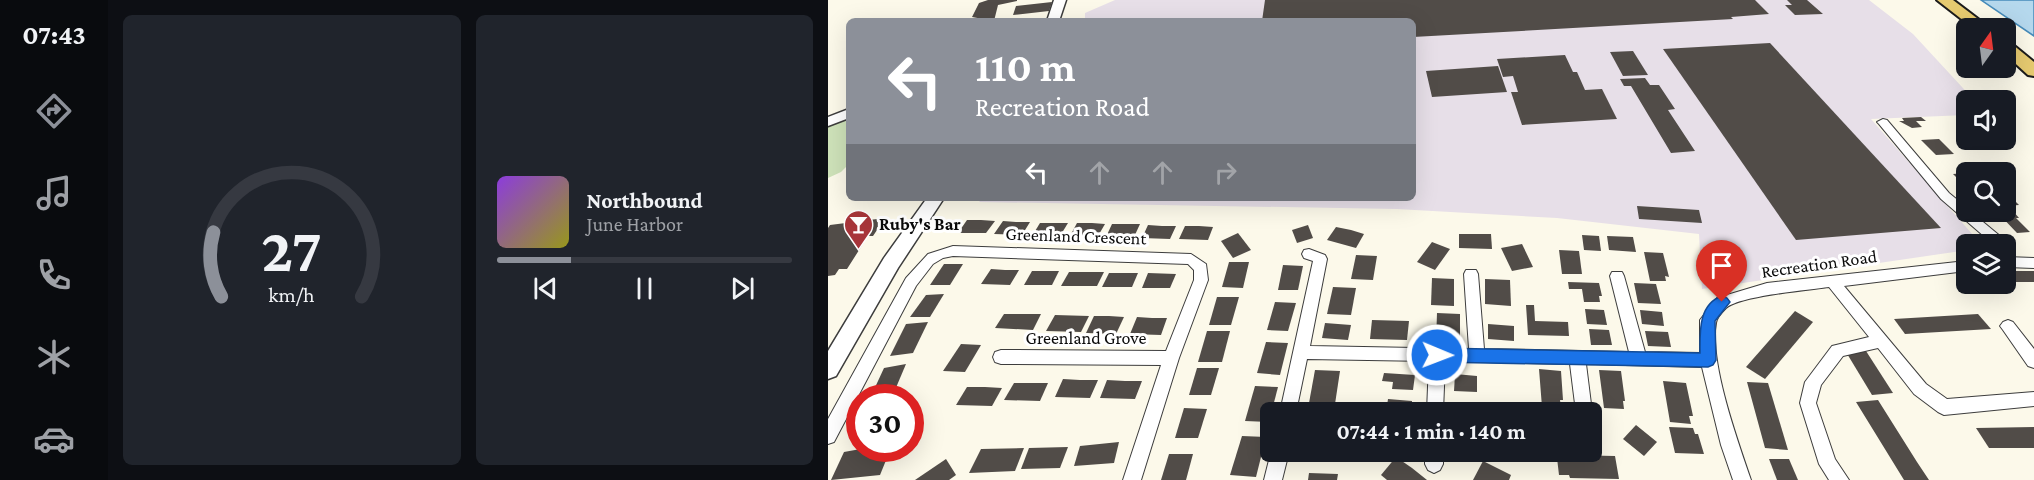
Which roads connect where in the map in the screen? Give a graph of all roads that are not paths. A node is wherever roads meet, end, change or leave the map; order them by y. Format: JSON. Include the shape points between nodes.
{"nodes":[{"id":1,"x":1060,"y":0,"type":"edge"},
{"id":2,"x":1944,"y":0,"type":"edge"},
{"id":3,"x":1054,"y":18,"type":"edge"},
{"id":4,"x":1968,"y":18,"type":"edge"},
{"id":5,"x":2016,"y":55,"type":"edge"},
{"id":6,"x":2034,"y":70,"type":"edge"},
{"id":7,"x":846,"y":114,"type":"edge"},
{"id":8,"x":828,"y":122,"type":"edge"},
{"id":9,"x":1883,"y":122,"type":"dead end"},
{"id":10,"x":934,"y":201,"type":"edge"},
{"id":11,"x":1989,"y":234,"type":"edge"},
{"id":12,"x":1309,"y":254,"type":"dead end"},
{"id":13,"x":2016,"y":254,"type":"edge"},
{"id":14,"x":2029,"y":262,"type":"edge"},
{"id":15,"x":1956,"y":267,"type":"edge"},
{"id":16,"x":1471,"y":274,"type":"dead end"},
{"id":17,"x":1617,"y":276,"type":"dead end"},
{"id":18,"x":1832,"y":281,"type":"junction"},
{"id":19,"x":2008,"y":326,"type":"dead end"},
{"id":20,"x":1881,"y":342,"type":"junction"},
{"id":21,"x":1301,"y":352,"type":"junction"},
{"id":22,"x":1437,"y":355,"type":"junction"},
{"id":23,"x":1477,"y":356,"type":"junction"},
{"id":24,"x":1001,"y":357,"type":"dead end"},
{"id":25,"x":1171,"y":358,"type":"junction"},
{"id":26,"x":1577,"y":358,"type":"junction"},
{"id":27,"x":1639,"y":359,"type":"junction"},
{"id":28,"x":1708,"y":360,"type":"junction"},
{"id":29,"x":2034,"y":361,"type":"edge"},
{"id":30,"x":828,"y":370,"type":"edge"},
{"id":31,"x":2034,"y":399,"type":"edge"},
{"id":32,"x":1290,"y":402,"type":"edge"},
{"id":33,"x":1436,"y":402,"type":"edge"},
{"id":34,"x":1583,"y":402,"type":"edge"},
{"id":35,"x":828,"y":436,"type":"edge"},
{"id":36,"x":1278,"y":462,"type":"edge"},
{"id":37,"x":1132,"y":480,"type":"edge"},
{"id":38,"x":1273,"y":480,"type":"edge"},
{"id":39,"x":1742,"y":480,"type":"edge"},
{"id":40,"x":1840,"y":480,"type":"edge"}],
"edges":[{"from":1,"to":3,"type":"street"},
{"from":2,"to":4,"type":"main road"},
{"from":5,"to":6,"type":"main road"},
{"from":7,"to":8,"type":"street"},
{"from":9,"to":11,"type":"street","via":[[1945,196]]},
{"from":10,"to":30,"type":"street","via":[[891,262]]},
{"from":12,"to":21,"type":"street","via":[[1320,259]]},
{"from":13,"to":14,"type":"street"},
{"from":15,"to":18,"type":"street","name":"Recreation Road"},
{"from":16,"to":23,"type":"street"},
{"from":17,"to":27,"type":"street"},
{"from":18,"to":20,"type":"street"},
{"from":18,"to":28,"type":"street","name":"Recreation Road","via":[[1767,289],[1722,302],[1708,320]]},
{"from":19,"to":29,"type":"street"},
{"from":20,"to":31,"type":"street","via":[[1920,390],[1944,407]]},
{"from":20,"to":40,"type":"street","via":[[1838,351],[1813,382],[1808,403],[1828,464]]},
{"from":21,"to":22,"type":"street"},
{"from":21,"to":32,"type":"street"},
{"from":22,"to":23,"type":"street"},
{"from":22,"to":33,"type":"street"},
{"from":23,"to":26,"type":"street"},
{"from":24,"to":25,"type":"street","name":"Greenland Grove"},
{"from":25,"to":35,"type":"street","name":"Greenland Crescent","via":[[1201,280],[1201,268],[1191,259],[936,253],[911,282]]},
{"from":25,"to":37,"type":"street","name":"Greenland Crescent"},
{"from":26,"to":27,"type":"street"},
{"from":26,"to":34,"type":"street"},
{"from":27,"to":28,"type":"street"},
{"from":28,"to":39,"type":"street","name":"Recreation Road"},
{"from":36,"to":38,"type":"street"}]}
